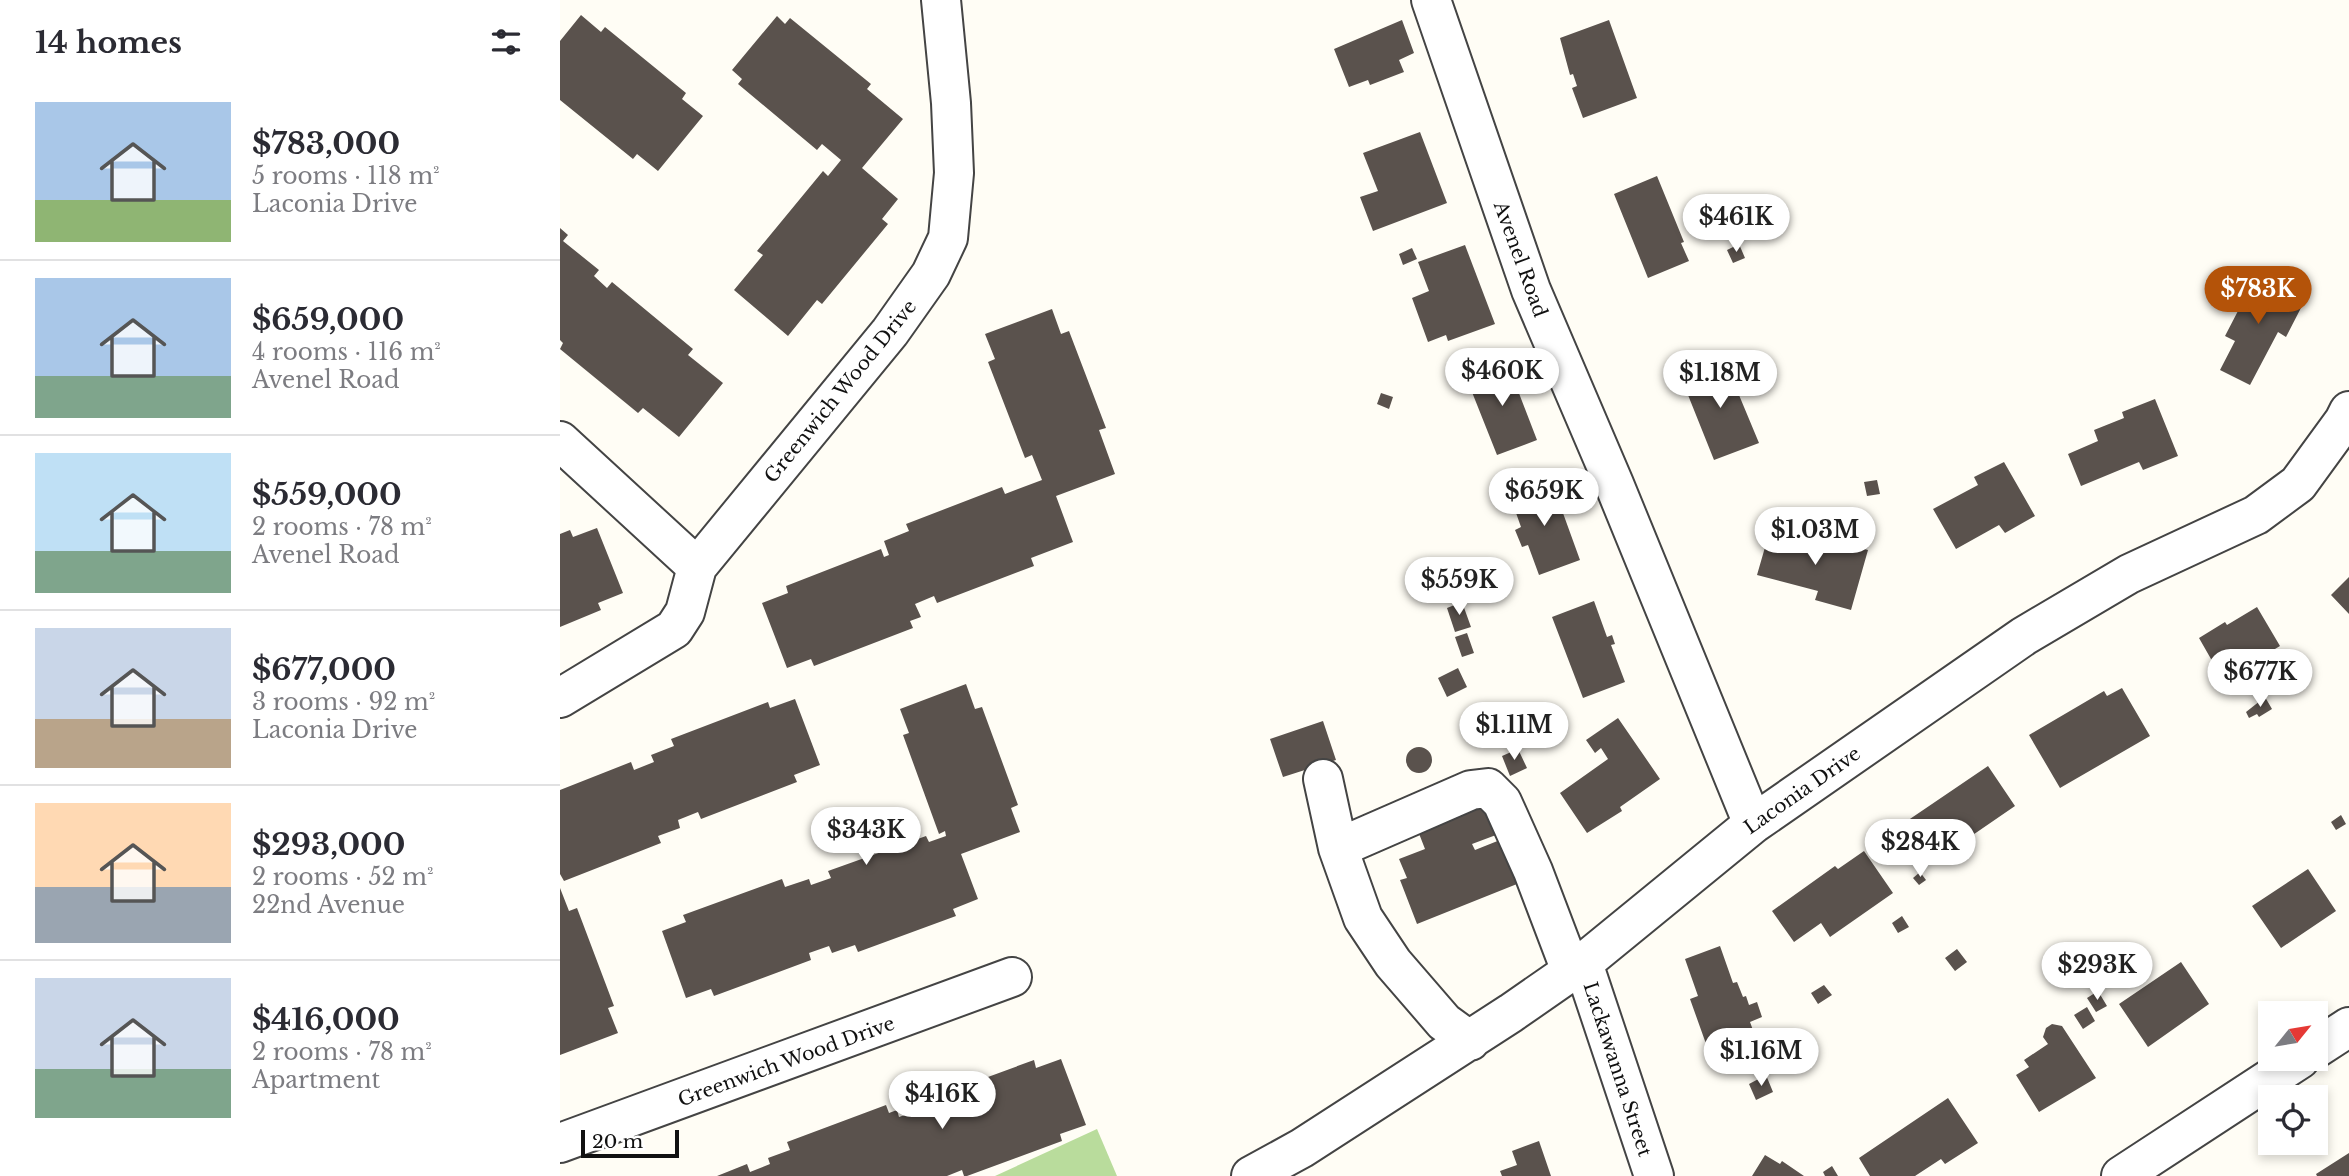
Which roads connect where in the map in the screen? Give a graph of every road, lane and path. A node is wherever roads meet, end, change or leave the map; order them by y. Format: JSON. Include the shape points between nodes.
{"nodes":[{"id":1,"x":941,"y":0,"type":"edge"},
{"id":2,"x":1430,"y":0,"type":"edge"},
{"id":3,"x":2349,"y":411,"type":"edge"},
{"id":4,"x":560,"y":441,"type":"edge"},
{"id":5,"x":697,"y":567,"type":"junction"},
{"id":6,"x":560,"y":698,"type":"edge"},
{"id":7,"x":1323,"y":779,"type":"dead end"},
{"id":8,"x":1752,"y":824,"type":"junction"},
{"id":9,"x":1338,"y":848,"type":"junction"},
{"id":10,"x":1577,"y":967,"type":"junction"},
{"id":11,"x":1012,"y":977,"type":"dead end"},
{"id":12,"x":2349,"y":1027,"type":"edge"},
{"id":13,"x":1470,"y":1041,"type":"junction"},
{"id":14,"x":2328,"y":1041,"type":"edge"},
{"id":15,"x":2282,"y":1071,"type":"edge"},
{"id":16,"x":560,"y":1143,"type":"edge"},
{"id":17,"x":1251,"y":1176,"type":"edge"},
{"id":18,"x":1654,"y":1176,"type":"edge"},
{"id":19,"x":2121,"y":1176,"type":"edge"}],
"edges":[{"from":1,"to":5,"type":"street","name":"Greenwich Wood Drive","via":[[954,173],[948,238],[931,274],[890,332]]},
{"from":2,"to":8,"type":"street","name":"Avenel Road","via":[[1531,290]]},
{"from":3,"to":8,"type":"street","name":"Laconia Drive","via":[[2298,484],[2256,515],[2129,574],[2024,636]]},
{"from":4,"to":5,"type":"street"},
{"from":5,"to":6,"type":"street","name":"Greenwich Wood Drive","via":[[685,612],[674,629]]},
{"from":7,"to":9,"type":"street"},
{"from":8,"to":10,"type":"street","name":"Laconia Drive"},
{"from":9,"to":10,"type":"street","name":"Lackawanna Street","via":[[1471,790],[1488,788],[1502,802]]},
{"from":9,"to":13,"type":"street","via":[[1363,918],[1392,963],[1444,1022]]},
{"from":10,"to":13,"type":"street","name":"Laconia Drive"},
{"from":10,"to":18,"type":"street","name":"Lackawanna Street"},
{"from":11,"to":16,"type":"street","name":"Greenwich Wood Drive"},
{"from":12,"to":14,"type":"street"},
{"from":13,"to":17,"type":"street","name":"Laconia Drive"},
{"from":15,"to":19,"type":"street"}]}
